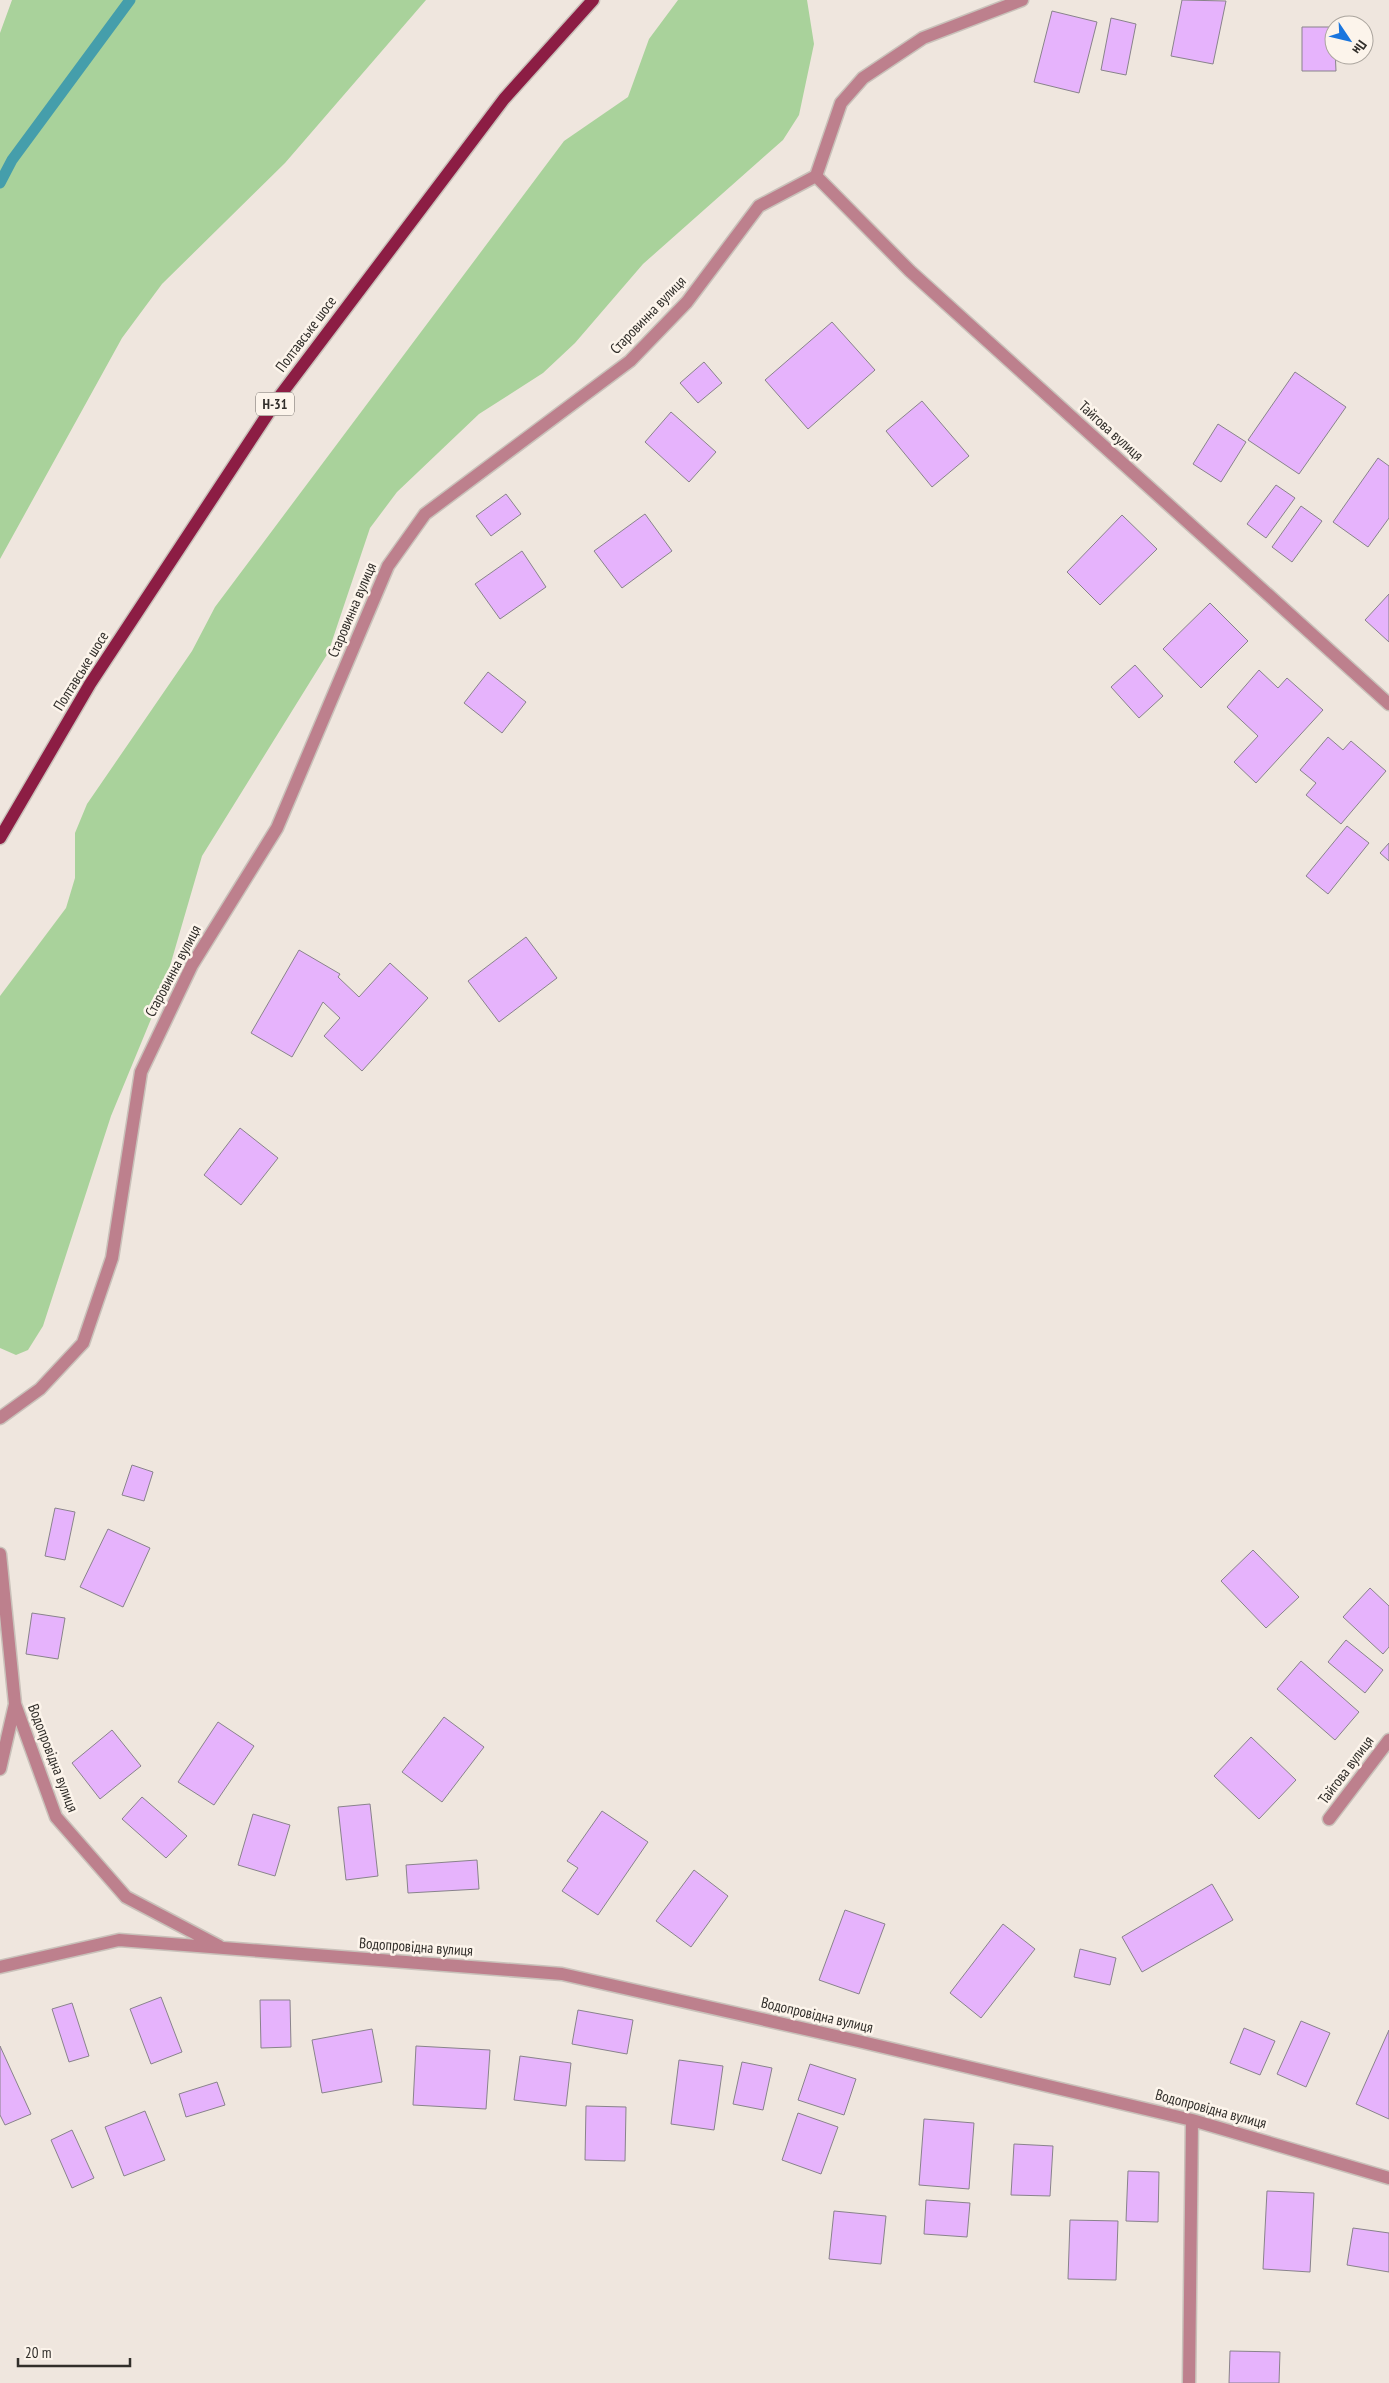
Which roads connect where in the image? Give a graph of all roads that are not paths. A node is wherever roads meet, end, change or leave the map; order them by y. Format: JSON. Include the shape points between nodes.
{"nodes":[{"id":1,"x":592,"y":0,"type":"edge"},
{"id":2,"x":1022,"y":0,"type":"edge"},
{"id":3,"x":816,"y":176,"type":"junction"},
{"id":4,"x":1389,"y":704,"type":"edge"},
{"id":5,"x":0,"y":838,"type":"edge"},
{"id":6,"x":0,"y":1418,"type":"edge"},
{"id":7,"x":0,"y":1554,"type":"edge"},
{"id":8,"x":15,"y":1704,"type":"junction"},
{"id":9,"x":1389,"y":1740,"type":"edge"},
{"id":10,"x":0,"y":1769,"type":"edge"},
{"id":11,"x":1329,"y":1819,"type":"dead end"},
{"id":12,"x":226,"y":1949,"type":"junction"},
{"id":13,"x":0,"y":1967,"type":"edge"},
{"id":14,"x":1192,"y":2120,"type":"junction"},
{"id":15,"x":1389,"y":2178,"type":"edge"},
{"id":16,"x":1189,"y":2383,"type":"edge"}],
"edges":[{"from":1,"to":5,"type":"main road","name":"Полтавське шосе","number":"Н-31","via":[[504,99],[279,397],[90,684]]},
{"from":2,"to":3,"type":"street","via":[[922,38],[863,78],[841,103]]},
{"from":3,"to":4,"type":"street","name":"Тайгова вулиця","via":[[910,271]]},
{"from":3,"to":6,"type":"street","name":"Старовинна вулиця","via":[[760,206],[687,302],[630,361],[424,514],[388,566],[277,828],[192,965],[141,1072],[112,1258],[83,1343],[40,1389]]},
{"from":7,"to":8,"type":"street","name":"Водопровідна вулиця"},
{"from":8,"to":10,"type":"street","name":"Водопровідна вулиця"},
{"from":8,"to":12,"type":"street","name":"Водопровідна вулиця","via":[[56,1817],[126,1897]]},
{"from":9,"to":11,"type":"street","name":"Тайгова вулиця"},
{"from":12,"to":13,"type":"street","name":"Водопровідна вулиця","via":[[118,1940]]},
{"from":12,"to":14,"type":"street","name":"Водопровідна вулиця","via":[[562,1974]]},
{"from":14,"to":15,"type":"street","name":"Водопровідна вулиця"},
{"from":14,"to":16,"type":"street"}]}
